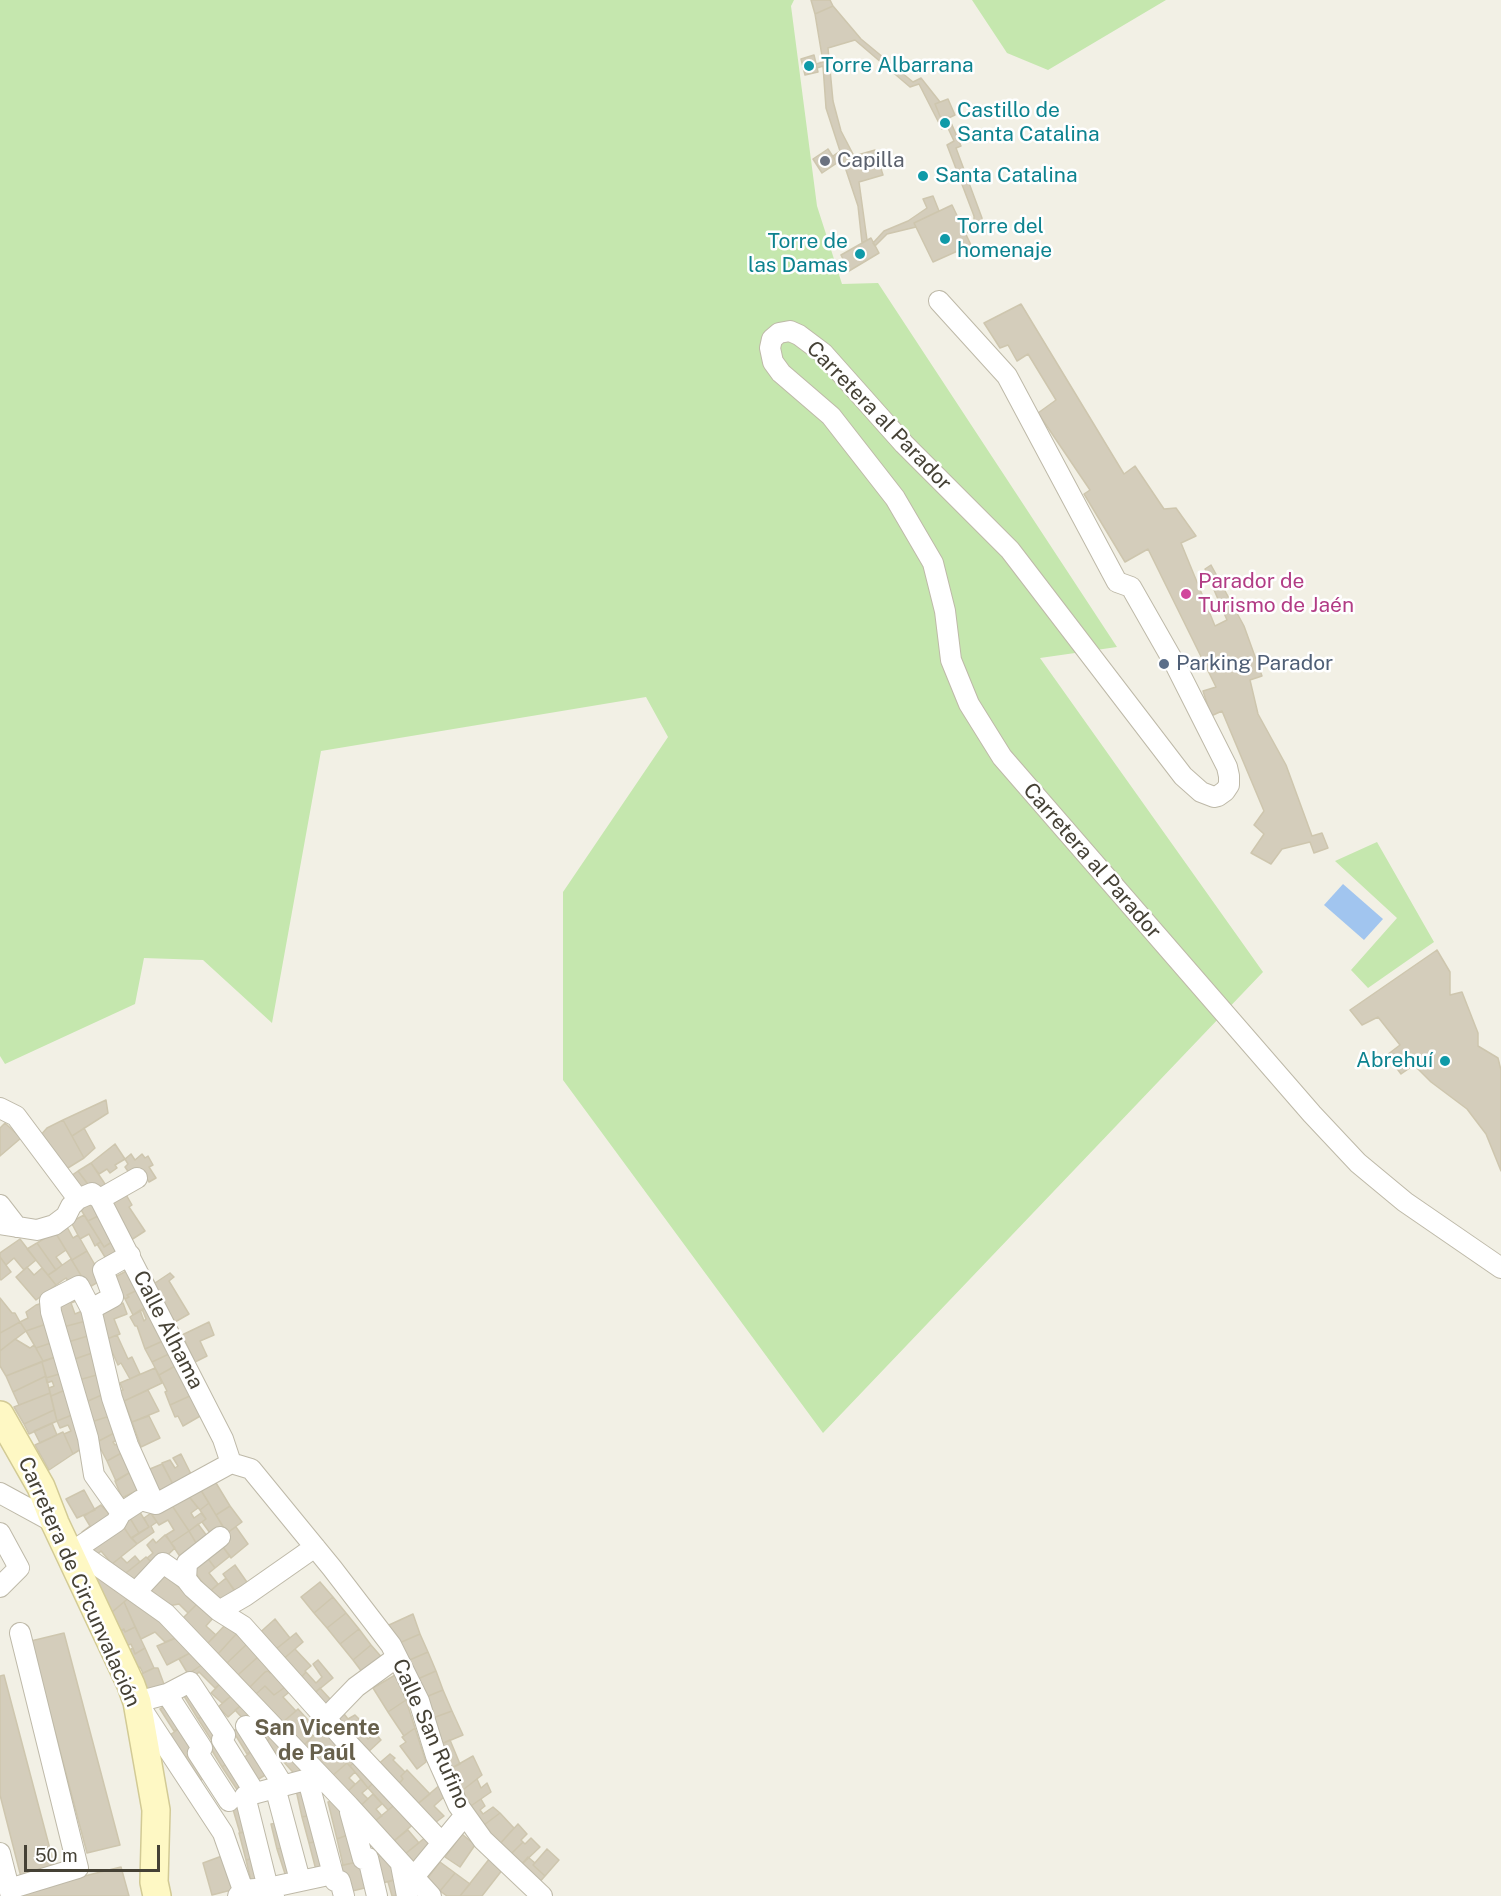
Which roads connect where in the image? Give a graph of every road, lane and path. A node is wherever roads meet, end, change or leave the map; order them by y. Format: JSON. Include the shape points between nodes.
{"nodes":[{"id":1,"x":939,"y":301,"type":"dead end"},
{"id":2,"x":0,"y":1108,"type":"edge"},
{"id":3,"x":137,"y":1178,"type":"dead end"},
{"id":4,"x":78,"y":1199,"type":"junction"},
{"id":5,"x":100,"y":1199,"type":"junction"},
{"id":6,"x":0,"y":1205,"type":"edge"},
{"id":7,"x":9,"y":1225,"type":"edge"},
{"id":8,"x":129,"y":1255,"type":"junction"},
{"id":9,"x":1501,"y":1268,"type":"edge"},
{"id":10,"x":91,"y":1310,"type":"junction"},
{"id":11,"x":0,"y":1415,"type":"edge"},
{"id":12,"x":231,"y":1463,"type":"junction"},
{"id":13,"x":0,"y":1493,"type":"edge"},
{"id":14,"x":154,"y":1503,"type":"junction"},
{"id":15,"x":121,"y":1513,"type":"junction"},
{"id":16,"x":0,"y":1533,"type":"edge"},
{"id":17,"x":220,"y":1537,"type":"dead end"},
{"id":18,"x":65,"y":1538,"type":"junction"},
{"id":19,"x":315,"y":1547,"type":"junction"},
{"id":20,"x":186,"y":1579,"type":"junction"},
{"id":21,"x":0,"y":1587,"type":"edge"},
{"id":22,"x":136,"y":1592,"type":"junction"},
{"id":23,"x":0,"y":1597,"type":"edge"},
{"id":24,"x":0,"y":1604,"type":"edge"},
{"id":25,"x":219,"y":1611,"type":"junction"},
{"id":26,"x":20,"y":1633,"type":"dead end"},
{"id":27,"x":396,"y":1657,"type":"junction"},
{"id":28,"x":167,"y":1694,"type":"junction"},
{"id":29,"x":137,"y":1702,"type":"junction"},
{"id":30,"x":326,"y":1718,"type":"junction"},
{"id":31,"x":246,"y":1726,"type":"dead end"},
{"id":32,"x":314,"y":1778,"type":"junction"},
{"id":33,"x":279,"y":1786,"type":"junction"},
{"id":34,"x":243,"y":1797,"type":"junction"},
{"id":35,"x":349,"y":1806,"type":"junction"},
{"id":36,"x":210,"y":1813,"type":"junction"},
{"id":37,"x":465,"y":1815,"type":"junction"},
{"id":38,"x":442,"y":1843,"type":"junction"},
{"id":39,"x":0,"y":1853,"type":"edge"},
{"id":40,"x":407,"y":1879,"type":"edge"},
{"id":41,"x":339,"y":1884,"type":"edge"},
{"id":42,"x":304,"y":1885,"type":"edge"},
{"id":43,"x":271,"y":1892,"type":"edge"},
{"id":44,"x":10,"y":1893,"type":"edge"},
{"id":45,"x":240,"y":1893,"type":"edge"},
{"id":46,"x":157,"y":1896,"type":"edge"},
{"id":47,"x":377,"y":1896,"type":"edge"},
{"id":48,"x":431,"y":1896,"type":"edge"},
{"id":49,"x":542,"y":1896,"type":"edge"}],
"edges":[{"from":1,"to":9,"type":"street","name":"Carretera al Parador","via":[[1007,376],[1117,582],[1131,587],[1176,666],[1227,767],[1229,785],[1218,796],[1201,792],[1183,776],[1010,550],[904,444],[823,353],[790,331],[772,339],[773,362],[831,416],[895,498],[933,563],[945,611],[951,660],[969,704],[1002,757],[1358,1163],[1405,1202]]},
{"from":2,"to":4,"type":"street","via":[[16,1116]]},
{"from":3,"to":5,"type":"street"},
{"from":4,"to":5,"type":"street","via":[[92,1193]]},
{"from":4,"to":7,"type":"street","via":[[54,1225],[37,1230]]},
{"from":5,"to":8,"type":"street","name":"Calle Alhama"},
{"from":6,"to":7,"type":"street"},
{"from":8,"to":10,"type":"street","via":[[103,1269],[113,1297]]},
{"from":8,"to":12,"type":"street","name":"Calle Alhama","via":[[223,1439]]},
{"from":10,"to":14,"type":"street","via":[[112,1398]]},
{"from":10,"to":15,"type":"street","via":[[79,1286],[50,1301],[88,1438],[94,1475]]},
{"from":11,"to":18,"type":"main road","name":"Carretera de Circunvalación"},
{"from":12,"to":14,"type":"street"},
{"from":12,"to":19,"type":"street","name":"Calle San Rufino","via":[[251,1469]]},
{"from":13,"to":18,"type":"street"},
{"from":14,"to":15,"type":"street","via":[[141,1500]]},
{"from":15,"to":18,"type":"street","via":[[116,1522]]},
{"from":16,"to":21,"type":"street","via":[[19,1568]]},
{"from":17,"to":20,"type":"street","via":[[187,1563]]},
{"from":18,"to":22,"type":"street"},
{"from":18,"to":29,"type":"main road","name":"Carretera de Circunvalación"},
{"from":19,"to":25,"type":"street"},
{"from":19,"to":27,"type":"street","name":"Calle San Rufino","via":[[391,1645]]},
{"from":20,"to":22,"type":"street","via":[[163,1563]]},
{"from":20,"to":25,"type":"street"},
{"from":22,"to":32,"type":"street","via":[[166,1614]]},
{"from":23,"to":24,"type":"street"},
{"from":25,"to":30,"type":"street","via":[[243,1626]]},
{"from":26,"to":44,"type":"street","via":[[78,1868]]},
{"from":27,"to":30,"type":"street","via":[[356,1687]]},
{"from":27,"to":37,"type":"street","name":"Calle San Rufino"},
{"from":28,"to":29,"type":"street"},
{"from":28,"to":34,"type":"street","via":[[202,1748],[198,1753]]},
{"from":28,"to":34,"type":"street","via":[[190,1682],[225,1736],[222,1740]]},
{"from":29,"to":36,"type":"street"},
{"from":29,"to":46,"type":"main road","name":"Carretera de Circunvalación","via":[[156,1810]]},
{"from":30,"to":38,"type":"street"},
{"from":31,"to":33,"type":"street"},
{"from":32,"to":33,"type":"street"},
{"from":32,"to":35,"type":"street"},
{"from":32,"to":41,"type":"street"},
{"from":33,"to":34,"type":"street"},
{"from":33,"to":42,"type":"street"},
{"from":34,"to":36,"type":"street"},
{"from":34,"to":43,"type":"street"},
{"from":35,"to":40,"type":"street"},
{"from":35,"to":47,"type":"street"},
{"from":36,"to":45,"type":"street","via":[[231,1850]]},
{"from":37,"to":38,"type":"street"},
{"from":37,"to":49,"type":"street","name":"Calle San Rufino","via":[[483,1840]]},
{"from":38,"to":40,"type":"street"},
{"from":39,"to":44,"type":"street"},
{"from":40,"to":48,"type":"street"},
{"from":41,"to":42,"type":"street"},
{"from":42,"to":43,"type":"street"},
{"from":43,"to":45,"type":"street"}]}
